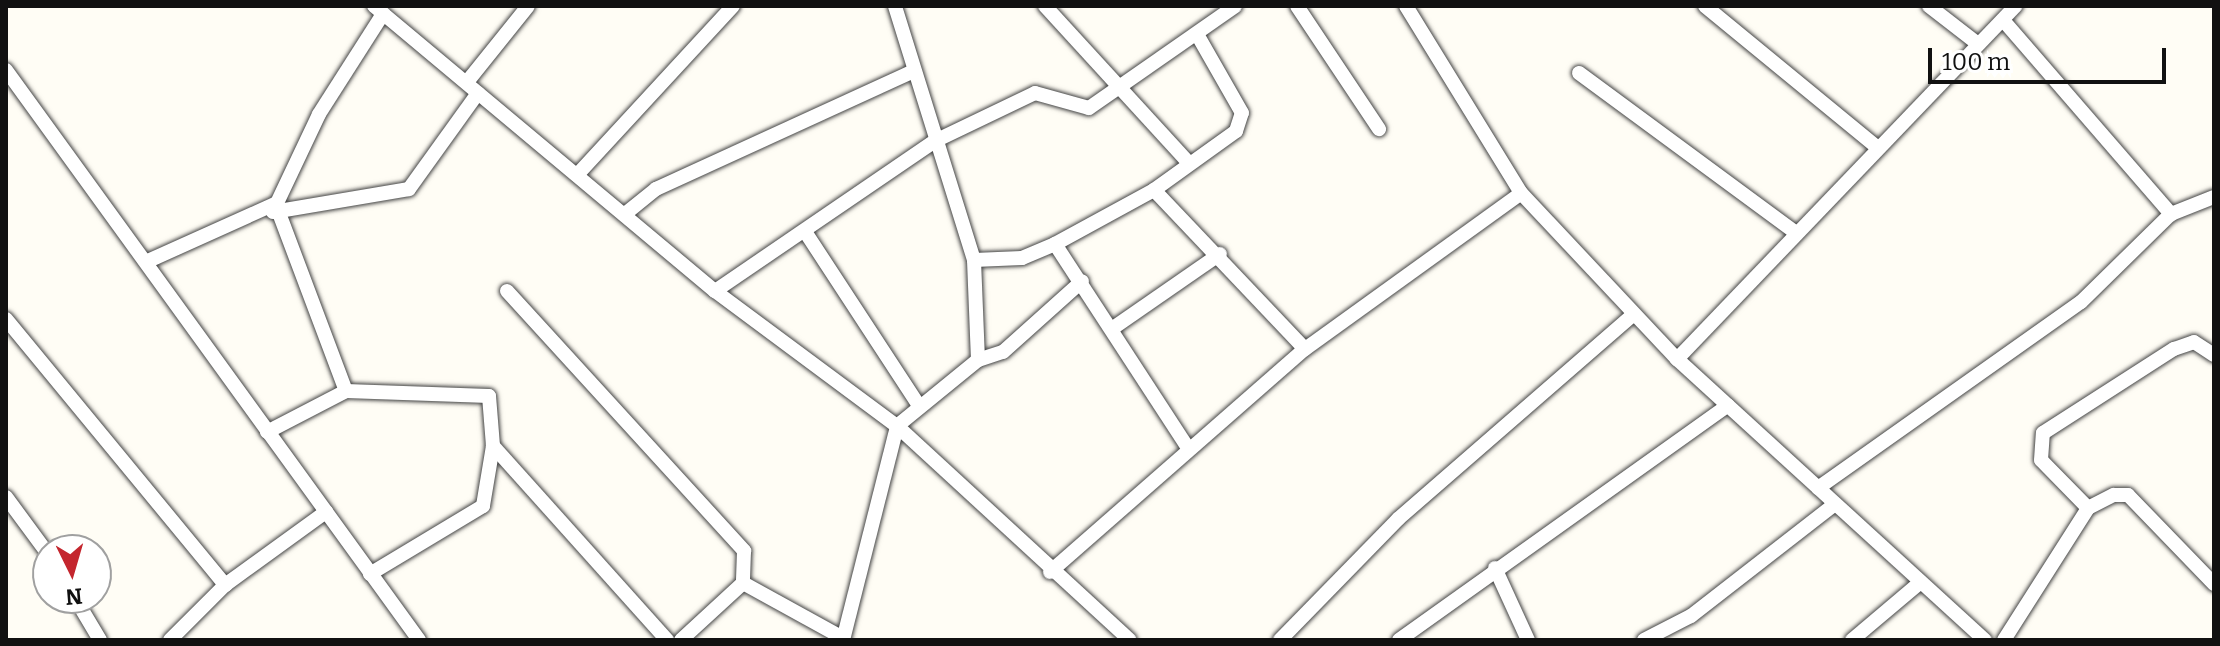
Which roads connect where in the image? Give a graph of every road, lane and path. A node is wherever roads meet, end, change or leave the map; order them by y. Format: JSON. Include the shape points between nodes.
{"nodes":[{"id":1,"x":528,"y":6,"type":"edge"},
{"id":2,"x":895,"y":6,"type":"edge"},
{"id":3,"x":1045,"y":6,"type":"edge"},
{"id":4,"x":1235,"y":6,"type":"edge"},
{"id":5,"x":1297,"y":6,"type":"edge"},
{"id":6,"x":1406,"y":6,"type":"edge"},
{"id":7,"x":1705,"y":6,"type":"edge"},
{"id":8,"x":1929,"y":6,"type":"edge"},
{"id":9,"x":2015,"y":6,"type":"edge"},
{"id":10,"x":731,"y":7,"type":"edge"},
{"id":11,"x":379,"y":10,"type":"edge"},
{"id":12,"x":2003,"y":20,"type":"junction"},
{"id":13,"x":1198,"y":36,"type":"junction"},
{"id":14,"x":1978,"y":44,"type":"junction"},
{"id":15,"x":6,"y":70,"type":"edge"},
{"id":16,"x":914,"y":71,"type":"junction"},
{"id":17,"x":1579,"y":73,"type":"dead end"},
{"id":18,"x":1120,"y":86,"type":"junction"},
{"id":19,"x":472,"y":88,"type":"junction"},
{"id":20,"x":1379,"y":129,"type":"dead end"},
{"id":21,"x":935,"y":141,"type":"junction"},
{"id":22,"x":1878,"y":148,"type":"junction"},
{"id":23,"x":1189,"y":163,"type":"junction"},
{"id":24,"x":577,"y":175,"type":"junction"},
{"id":25,"x":1154,"y":190,"type":"junction"},
{"id":26,"x":1521,"y":193,"type":"junction"},
{"id":27,"x":2214,"y":197,"type":"edge"},
{"id":28,"x":275,"y":208,"type":"junction"},
{"id":29,"x":625,"y":214,"type":"junction"},
{"id":30,"x":2171,"y":214,"type":"junction"},
{"id":31,"x":806,"y":233,"type":"junction"},
{"id":32,"x":1796,"y":233,"type":"junction"},
{"id":33,"x":1055,"y":244,"type":"junction"},
{"id":34,"x":1220,"y":254,"type":"junction"},
{"id":35,"x":974,"y":260,"type":"junction"},
{"id":36,"x":148,"y":261,"type":"junction"},
{"id":37,"x":1082,"y":281,"type":"junction"},
{"id":38,"x":507,"y":291,"type":"dead end"},
{"id":39,"x":715,"y":291,"type":"junction"},
{"id":40,"x":1633,"y":315,"type":"junction"},
{"id":41,"x":6,"y":319,"type":"edge"},
{"id":42,"x":1113,"y":328,"type":"junction"},
{"id":43,"x":1305,"y":349,"type":"junction"},
{"id":44,"x":2214,"y":355,"type":"edge"},
{"id":45,"x":1677,"y":359,"type":"junction"},
{"id":46,"x":978,"y":360,"type":"junction"},
{"id":47,"x":346,"y":391,"type":"junction"},
{"id":48,"x":1728,"y":405,"type":"junction"},
{"id":49,"x":919,"y":406,"type":"junction"},
{"id":50,"x":897,"y":426,"type":"junction"},
{"id":51,"x":267,"y":432,"type":"junction"},
{"id":52,"x":493,"y":446,"type":"junction"},
{"id":53,"x":1188,"y":448,"type":"junction"},
{"id":54,"x":1818,"y":488,"type":"junction"},
{"id":55,"x":6,"y":497,"type":"edge"},
{"id":56,"x":1835,"y":504,"type":"junction"},
{"id":57,"x":2088,"y":508,"type":"junction"},
{"id":58,"x":326,"y":512,"type":"junction"},
{"id":59,"x":33,"y":534,"type":"edge"},
{"id":60,"x":1495,"y":568,"type":"junction"},
{"id":61,"x":1050,"y":572,"type":"junction"},
{"id":62,"x":370,"y":574,"type":"junction"},
{"id":63,"x":743,"y":583,"type":"junction"},
{"id":64,"x":2214,"y":584,"type":"edge"},
{"id":65,"x":225,"y":585,"type":"junction"},
{"id":66,"x":1917,"y":585,"type":"junction"},
{"id":67,"x":85,"y":614,"type":"edge"},
{"id":68,"x":843,"y":639,"type":"edge"},
{"id":69,"x":1650,"y":639,"type":"edge"},
{"id":70,"x":100,"y":640,"type":"edge"},
{"id":71,"x":170,"y":640,"type":"edge"},
{"id":72,"x":419,"y":640,"type":"edge"},
{"id":73,"x":667,"y":640,"type":"edge"},
{"id":74,"x":681,"y":640,"type":"edge"},
{"id":75,"x":1130,"y":640,"type":"edge"},
{"id":76,"x":1280,"y":640,"type":"edge"},
{"id":77,"x":1399,"y":640,"type":"edge"},
{"id":78,"x":1528,"y":640,"type":"edge"},
{"id":79,"x":1852,"y":640,"type":"edge"},
{"id":80,"x":1985,"y":640,"type":"edge"},
{"id":81,"x":2004,"y":640,"type":"edge"}],
"edges":[{"from":1,"to":19,"type":"street"},
{"from":2,"to":16,"type":"street"},
{"from":3,"to":18,"type":"street"},
{"from":4,"to":13,"type":"street"},
{"from":5,"to":20,"type":"street"},
{"from":6,"to":26,"type":"street"},
{"from":7,"to":22,"type":"street"},
{"from":8,"to":14,"type":"street"},
{"from":9,"to":12,"type":"street"},
{"from":10,"to":24,"type":"street"},
{"from":11,"to":19,"type":"street"},
{"from":11,"to":28,"type":"street","via":[[319,114]]},
{"from":12,"to":14,"type":"street"},
{"from":12,"to":30,"type":"street"},
{"from":13,"to":18,"type":"street"},
{"from":13,"to":23,"type":"street","via":[[1242,123]]},
{"from":14,"to":22,"type":"street"},
{"from":15,"to":36,"type":"street"},
{"from":16,"to":21,"type":"street"},
{"from":16,"to":29,"type":"street","via":[[656,189]]},
{"from":17,"to":32,"type":"street"},
{"from":18,"to":21,"type":"street","via":[[1080,110],[1035,93]]},
{"from":18,"to":23,"type":"street"},
{"from":19,"to":24,"type":"street"},
{"from":19,"to":28,"type":"street","via":[[409,189]]},
{"from":21,"to":31,"type":"street"},
{"from":21,"to":35,"type":"street"},
{"from":22,"to":32,"type":"street"},
{"from":23,"to":25,"type":"street"},
{"from":24,"to":29,"type":"street"},
{"from":25,"to":33,"type":"street"},
{"from":25,"to":34,"type":"street"},
{"from":26,"to":40,"type":"street"},
{"from":26,"to":43,"type":"street"},
{"from":27,"to":30,"type":"street"},
{"from":28,"to":36,"type":"street"},
{"from":28,"to":47,"type":"street"},
{"from":29,"to":39,"type":"street"},
{"from":30,"to":54,"type":"street","via":[[2081,302]]},
{"from":31,"to":39,"type":"street"},
{"from":31,"to":49,"type":"street"},
{"from":32,"to":45,"type":"street"},
{"from":33,"to":35,"type":"street","via":[[1022,258]]},
{"from":33,"to":37,"type":"street"},
{"from":34,"to":42,"type":"street"},
{"from":34,"to":43,"type":"street"},
{"from":35,"to":46,"type":"street"},
{"from":36,"to":51,"type":"street"},
{"from":37,"to":42,"type":"street"},
{"from":37,"to":46,"type":"street","via":[[1003,352]]},
{"from":38,"to":63,"type":"street","via":[[732,531],[744,551]]},
{"from":39,"to":50,"type":"street"},
{"from":40,"to":45,"type":"street"},
{"from":40,"to":76,"type":"street","via":[[1398,519]]},
{"from":41,"to":65,"type":"street"},
{"from":42,"to":53,"type":"street"},
{"from":43,"to":53,"type":"street"},
{"from":44,"to":57,"type":"street","via":[[2194,342],[2174,349],[2043,433],[2041,460]]},
{"from":45,"to":48,"type":"street"},
{"from":46,"to":49,"type":"street"},
{"from":47,"to":51,"type":"street"},
{"from":47,"to":52,"type":"street","via":[[489,396]]},
{"from":48,"to":54,"type":"street"},
{"from":48,"to":60,"type":"street"},
{"from":49,"to":50,"type":"street"},
{"from":50,"to":61,"type":"street"},
{"from":50,"to":68,"type":"street"},
{"from":51,"to":58,"type":"street"},
{"from":52,"to":62,"type":"street","via":[[483,506]]},
{"from":52,"to":73,"type":"street"},
{"from":53,"to":61,"type":"street"},
{"from":54,"to":56,"type":"street"},
{"from":55,"to":59,"type":"street"},
{"from":56,"to":66,"type":"street"},
{"from":56,"to":69,"type":"street","via":[[1691,616]]},
{"from":57,"to":64,"type":"street","via":[[2128,495]]},
{"from":57,"to":81,"type":"street"},
{"from":58,"to":62,"type":"street"},
{"from":58,"to":65,"type":"street"},
{"from":60,"to":77,"type":"street"},
{"from":60,"to":78,"type":"street"},
{"from":61,"to":75,"type":"street"},
{"from":62,"to":72,"type":"street"},
{"from":63,"to":68,"type":"street"},
{"from":63,"to":74,"type":"street"},
{"from":65,"to":71,"type":"street"},
{"from":66,"to":79,"type":"street"},
{"from":66,"to":80,"type":"street"},
{"from":67,"to":70,"type":"street"}]}
